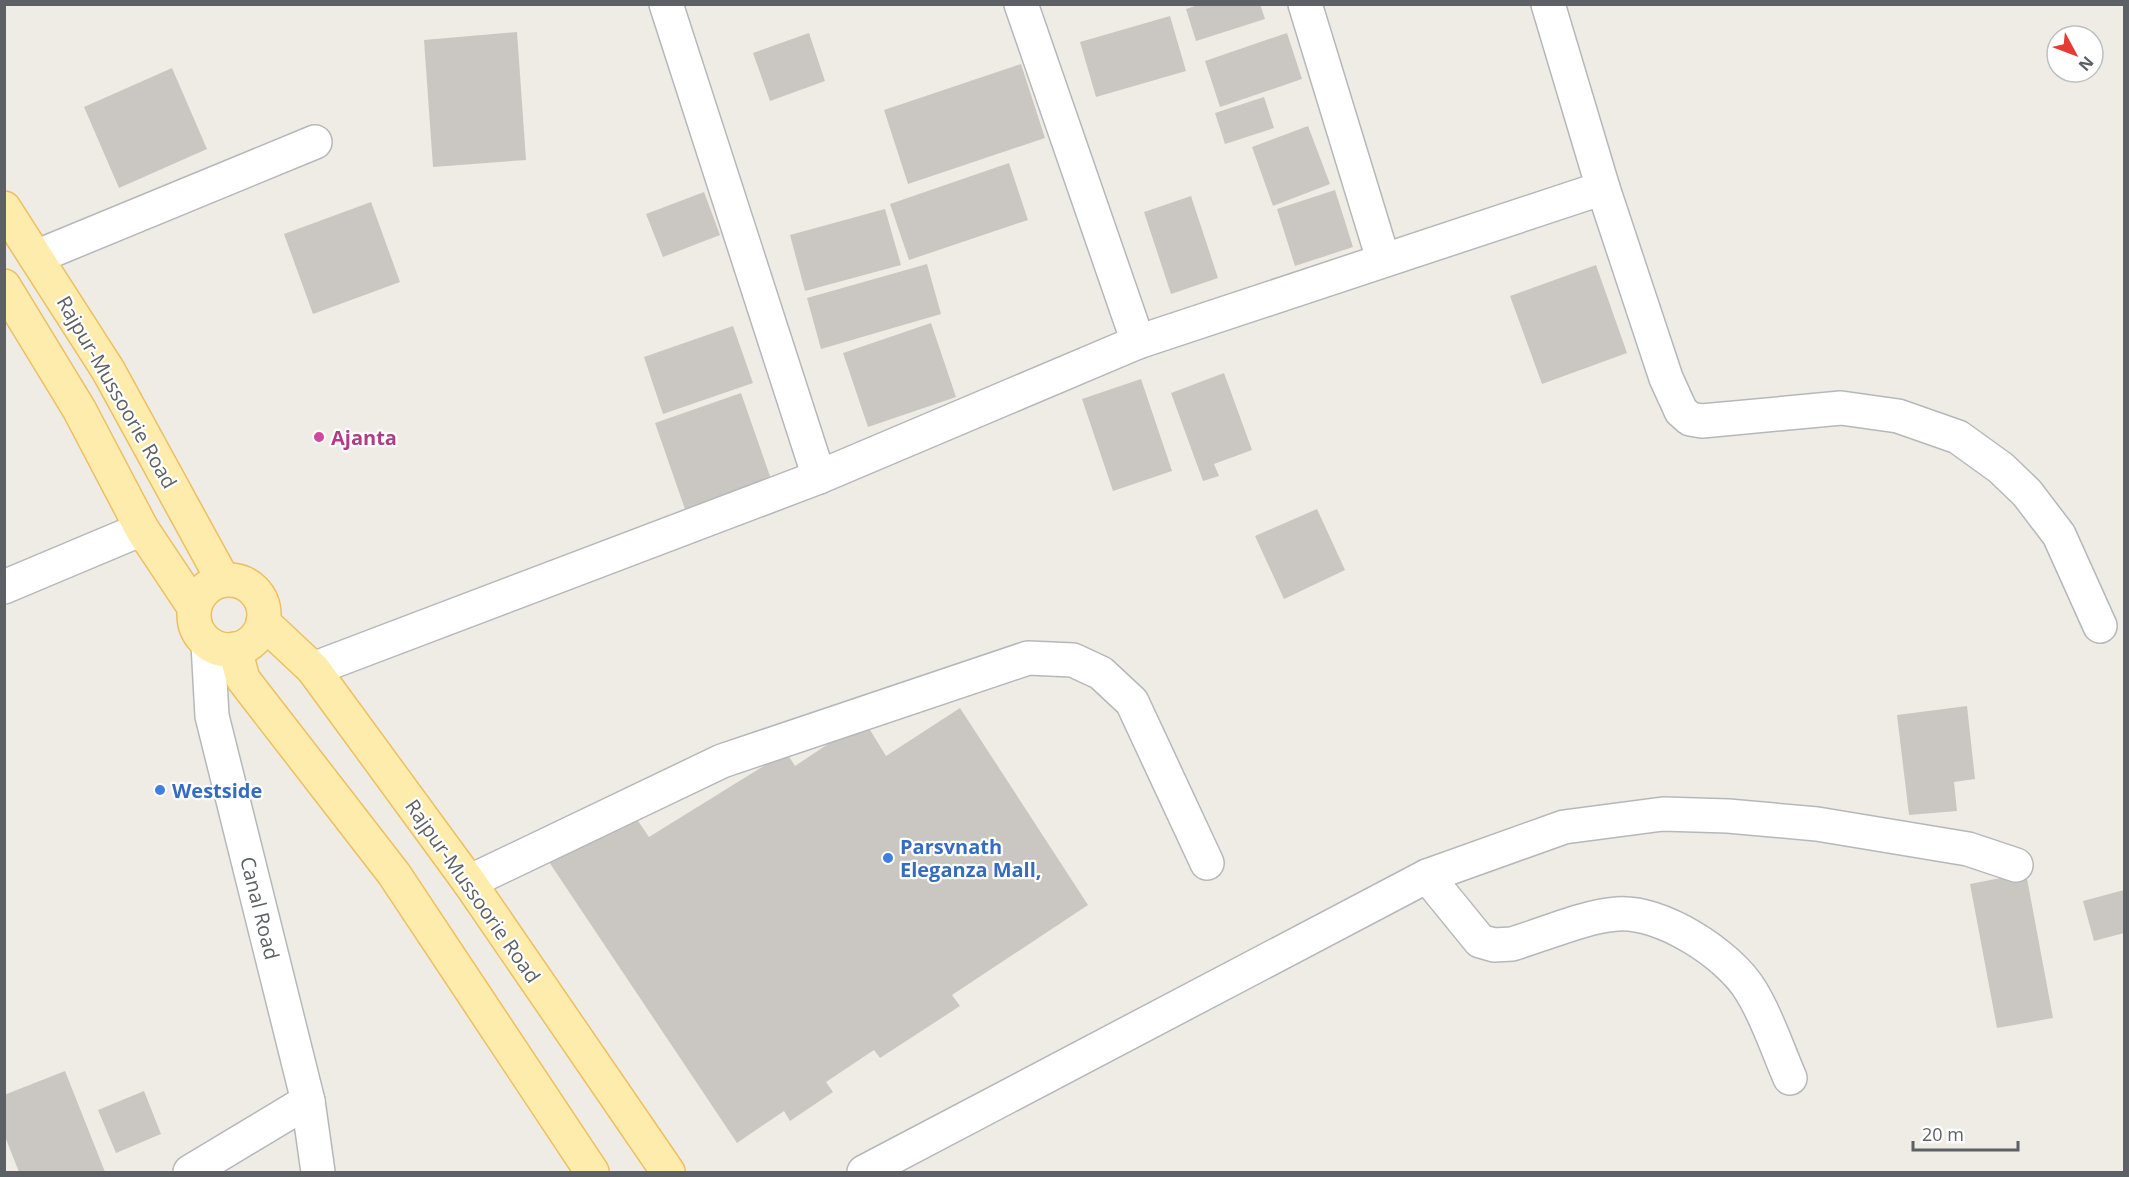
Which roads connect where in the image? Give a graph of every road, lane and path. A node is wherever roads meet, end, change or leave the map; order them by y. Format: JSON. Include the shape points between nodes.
{"nodes":[{"id":1,"x":666,"y":4,"type":"edge"},
{"id":2,"x":1021,"y":4,"type":"edge"},
{"id":3,"x":1305,"y":4,"type":"edge"},
{"id":4,"x":1548,"y":4,"type":"edge"},
{"id":5,"x":315,"y":141,"type":"dead end"},
{"id":6,"x":1603,"y":188,"type":"junction"},
{"id":7,"x":4,"y":208,"type":"edge"},
{"id":8,"x":36,"y":257,"type":"junction"},
{"id":9,"x":1383,"y":259,"type":"junction"},
{"id":10,"x":4,"y":286,"type":"edge"},
{"id":11,"x":1138,"y":342,"type":"junction"},
{"id":12,"x":819,"y":477,"type":"junction"},
{"id":13,"x":142,"y":529,"type":"junction"},
{"id":14,"x":223,"y":580,"type":"junction"},
{"id":15,"x":4,"y":587,"type":"edge"},
{"id":16,"x":194,"y":607,"type":"junction"},
{"id":17,"x":263,"y":622,"type":"junction"},
{"id":18,"x":2100,"y":626,"type":"dead end"},
{"id":19,"x":222,"y":646,"type":"junction"},
{"id":20,"x":313,"y":669,"type":"junction"},
{"id":21,"x":1207,"y":863,"type":"dead end"},
{"id":22,"x":2016,"y":865,"type":"dead end"},
{"id":23,"x":1427,"y":876,"type":"junction"},
{"id":24,"x":469,"y":882,"type":"junction"},
{"id":25,"x":1790,"y":1078,"type":"dead end"},
{"id":26,"x":308,"y":1101,"type":"junction"},
{"id":27,"x":190,"y":1173,"type":"edge"},
{"id":28,"x":318,"y":1173,"type":"edge"},
{"id":29,"x":592,"y":1173,"type":"edge"},
{"id":30,"x":668,"y":1173,"type":"edge"},
{"id":31,"x":864,"y":1173,"type":"edge"}],
"edges":[{"from":1,"to":12,"type":"street"},
{"from":2,"to":11,"type":"street"},
{"from":3,"to":9,"type":"street"},
{"from":4,"to":6,"type":"street"},
{"from":5,"to":8,"type":"street"},
{"from":6,"to":9,"type":"street"},
{"from":6,"to":18,"type":"street","via":[[1666,378],[1674,399],[1690,419],[1702,422],[1841,408],[1898,416],[1958,437],[2001,468],[2060,535]]},
{"from":7,"to":8,"type":"main road","name":"Rajpur-Mussoorie Road"},
{"from":8,"to":14,"type":"main road","name":"Rajpur-Mussoorie Road","via":[[108,370]]},
{"from":9,"to":11,"type":"street"},
{"from":10,"to":13,"type":"main road","via":[[79,409]]},
{"from":11,"to":12,"type":"street"},
{"from":12,"to":20,"type":"street"},
{"from":13,"to":15,"type":"street"},
{"from":13,"to":16,"type":"main road"},
{"from":14,"to":16,"type":"main road","via":[[210,585]]},
{"from":14,"to":17,"type":"main road","via":[[242,583],[258,595]]},
{"from":16,"to":19,"type":"main road","via":[[199,634]]},
{"from":17,"to":19,"type":"main road","via":[[248,644]]},
{"from":17,"to":20,"type":"main road","name":"Rajpur-Mussoorie Road"},
{"from":19,"to":26,"type":"street","name":"Canal Road","via":[[212,716]]},
{"from":19,"to":29,"type":"main road","via":[[243,679],[394,874]]},
{"from":20,"to":24,"type":"main road","name":"Rajpur-Mussoorie Road"},
{"from":21,"to":24,"type":"street","via":[[1132,702],[1101,673],[1073,660],[1028,658],[722,762]]},
{"from":22,"to":23,"type":"street","via":[[1968,849],[1817,824],[1663,814],[1564,827]]},
{"from":23,"to":25,"type":"street","via":[[1480,941],[1494,945],[1512,944],[1617,914],[1645,915],[1680,931],[1736,972],[1751,991]]},
{"from":23,"to":31,"type":"street"},
{"from":24,"to":30,"type":"main road","name":"Rajpur-Mussoorie Road"},
{"from":26,"to":27,"type":"street"},
{"from":26,"to":28,"type":"street","name":"Canal Road"}]}
